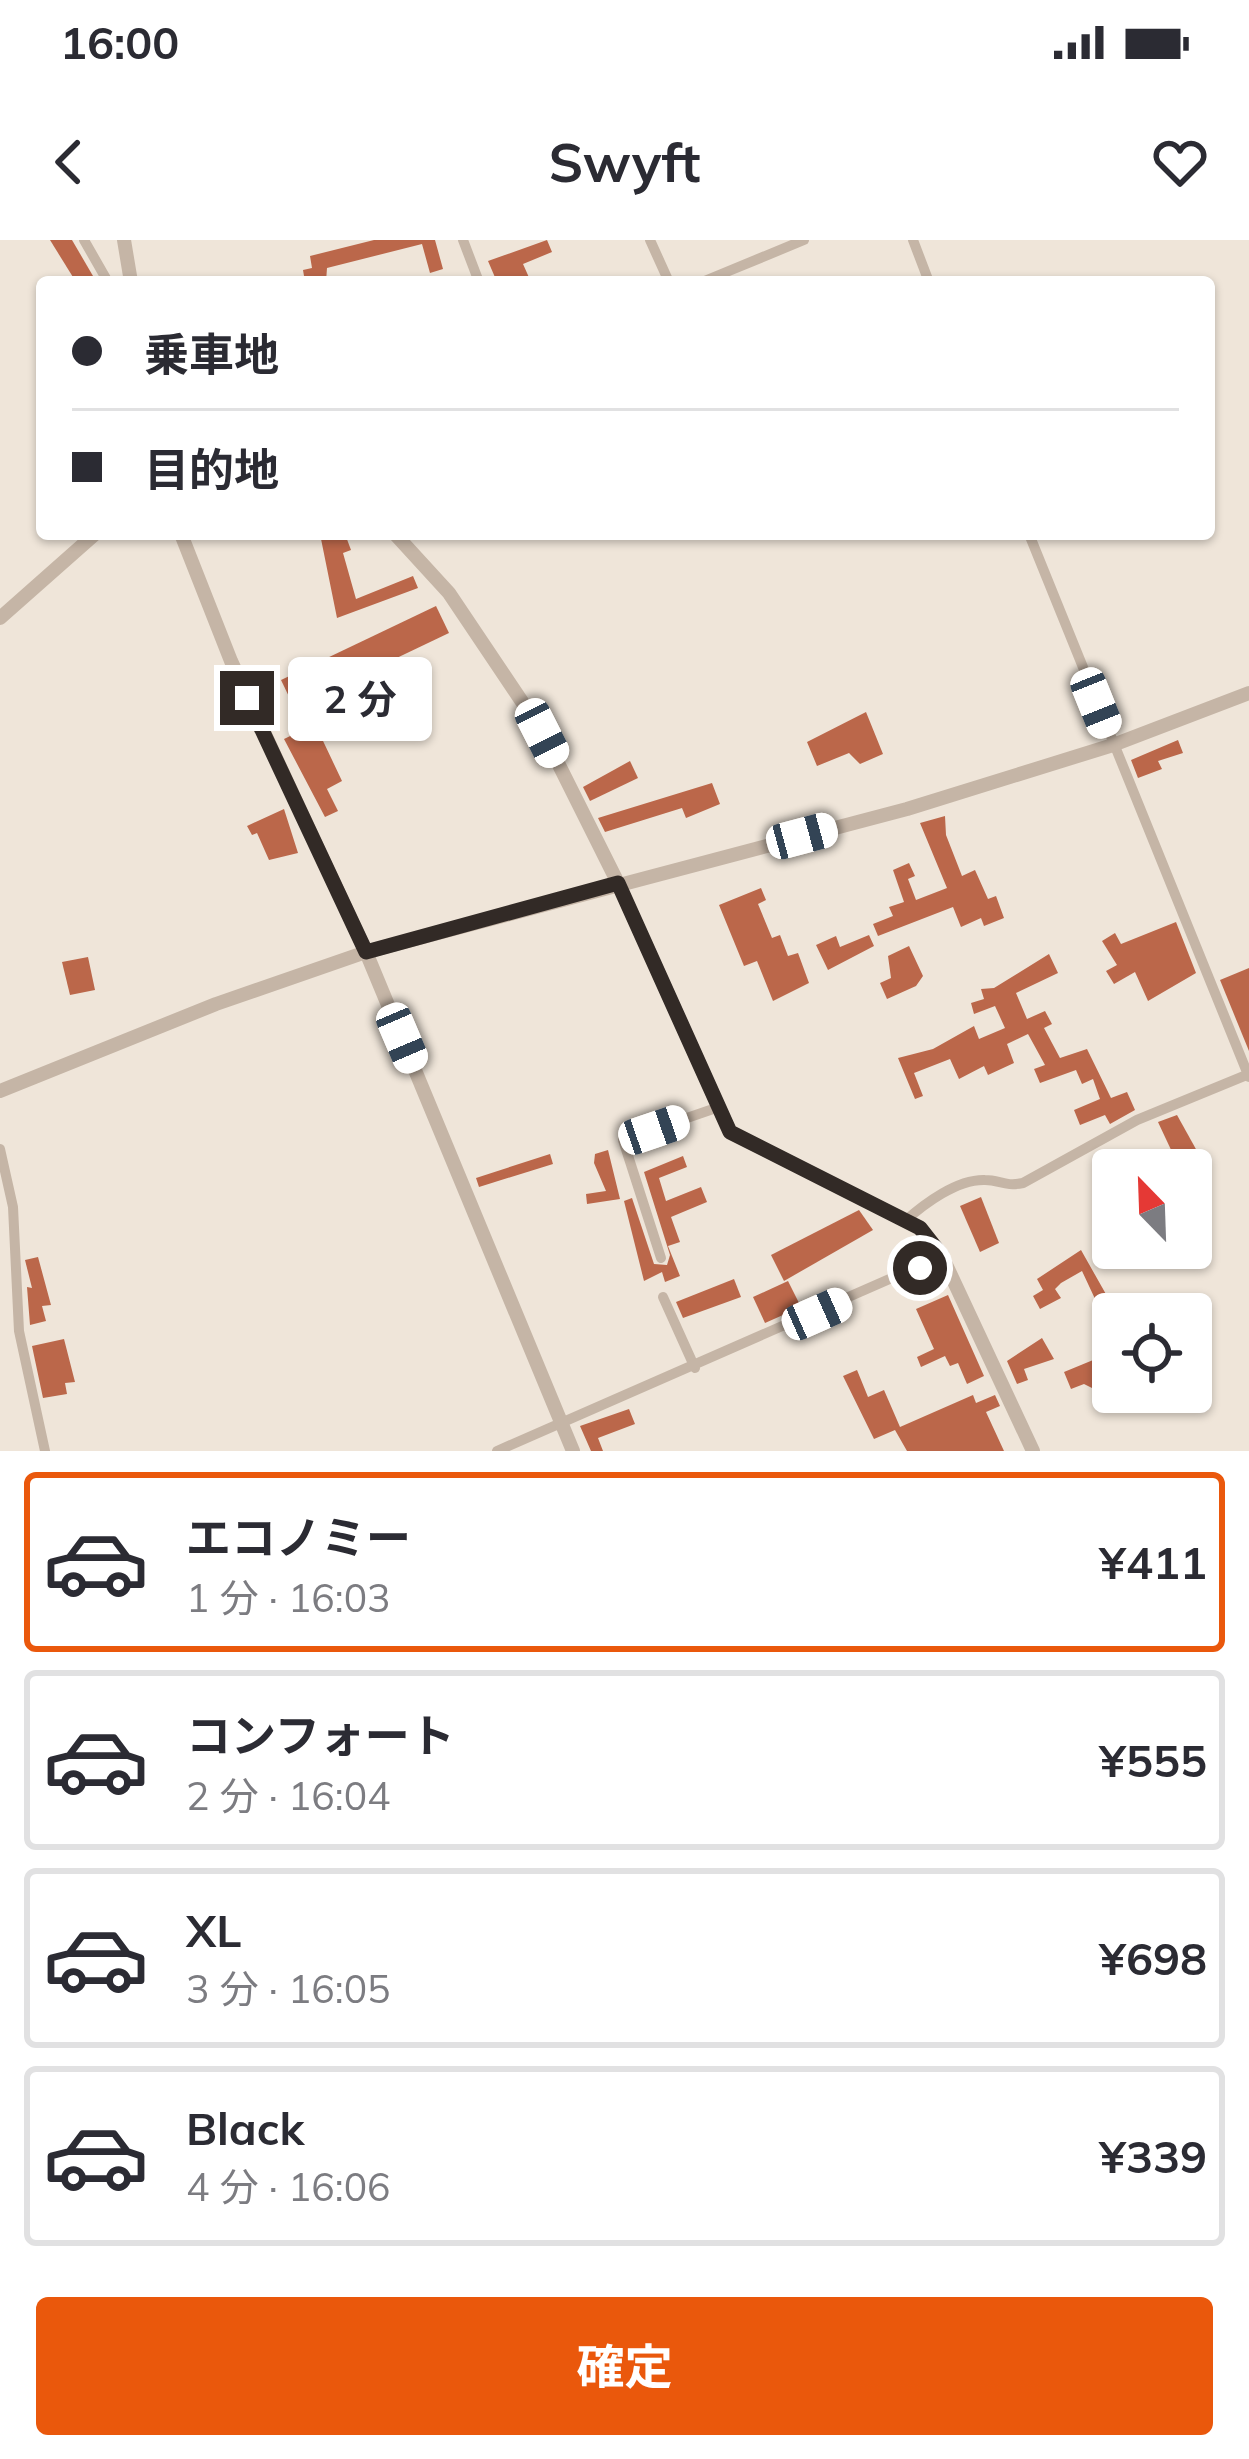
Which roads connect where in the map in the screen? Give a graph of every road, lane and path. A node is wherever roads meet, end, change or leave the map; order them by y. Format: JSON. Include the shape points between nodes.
{"nodes":[{"id":1,"x":84,"y":240,"type":"edge"},
{"id":2,"x":124,"y":240,"type":"edge"},
{"id":3,"x":463,"y":240,"type":"edge"},
{"id":4,"x":650,"y":240,"type":"edge"},
{"id":5,"x":804,"y":240,"type":"edge"},
{"id":6,"x":913,"y":240,"type":"edge"},
{"id":7,"x":104,"y":276,"type":"edge"},
{"id":8,"x":129,"y":276,"type":"edge"},
{"id":9,"x":477,"y":276,"type":"edge"},
{"id":10,"x":666,"y":276,"type":"edge"},
{"id":11,"x":717,"y":276,"type":"edge"},
{"id":12,"x":927,"y":276,"type":"edge"},
{"id":13,"x":88,"y":540,"type":"edge"},
{"id":14,"x":184,"y":540,"type":"edge"},
{"id":15,"x":400,"y":540,"type":"edge"},
{"id":16,"x":1031,"y":540,"type":"edge"},
{"id":17,"x":0,"y":618,"type":"edge"},
{"id":18,"x":1249,"y":693,"type":"edge"},
{"id":19,"x":1113,"y":746,"type":"junction"},
{"id":20,"x":618,"y":883,"type":"junction"},
{"id":21,"x":366,"y":952,"type":"junction"},
{"id":22,"x":1249,"y":1075,"type":"edge"},
{"id":23,"x":0,"y":1091,"type":"edge"},
{"id":24,"x":716,"y":1108,"type":"junction"},
{"id":25,"x":0,"y":1149,"type":"edge"},
{"id":26,"x":905,"y":1221,"type":"junction"},
{"id":27,"x":942,"y":1256,"type":"junction"},
{"id":28,"x":661,"y":1258,"type":"dead end"},
{"id":29,"x":663,"y":1297,"type":"dead end"},
{"id":30,"x":695,"y":1368,"type":"junction"},
{"id":31,"x":562,"y":1426,"type":"junction"},
{"id":32,"x":45,"y":1451,"type":"edge"},
{"id":33,"x":497,"y":1451,"type":"edge"},
{"id":34,"x":573,"y":1451,"type":"edge"},
{"id":35,"x":1033,"y":1451,"type":"edge"}],
"edges":[{"from":1,"to":7,"type":"street"},
{"from":2,"to":8,"type":"street"},
{"from":3,"to":9,"type":"street"},
{"from":4,"to":10,"type":"street"},
{"from":5,"to":11,"type":"street"},
{"from":6,"to":12,"type":"street"},
{"from":13,"to":17,"type":"street"},
{"from":14,"to":21,"type":"street","via":[[231,661]]},
{"from":15,"to":20,"type":"street","via":[[449,593],[542,733]]},
{"from":16,"to":19,"type":"street"},
{"from":18,"to":19,"type":"street"},
{"from":19,"to":20,"type":"street"},
{"from":19,"to":22,"type":"street"},
{"from":20,"to":21,"type":"street"},
{"from":20,"to":24,"type":"street"},
{"from":21,"to":23,"type":"street"},
{"from":21,"to":31,"type":"street"},
{"from":22,"to":26,"type":"street","via":[[1137,1120],[1023,1183],[961,1185]]},
{"from":24,"to":26,"type":"street","via":[[741,1142]]},
{"from":24,"to":28,"type":"street","via":[[623,1140]]},
{"from":25,"to":32,"type":"street","via":[[14,1207],[20,1331]]},
{"from":26,"to":27,"type":"street"},
{"from":27,"to":30,"type":"street"},
{"from":27,"to":35,"type":"street"},
{"from":29,"to":30,"type":"street"},
{"from":30,"to":31,"type":"street"},
{"from":31,"to":33,"type":"street"},
{"from":31,"to":34,"type":"street"}]}
